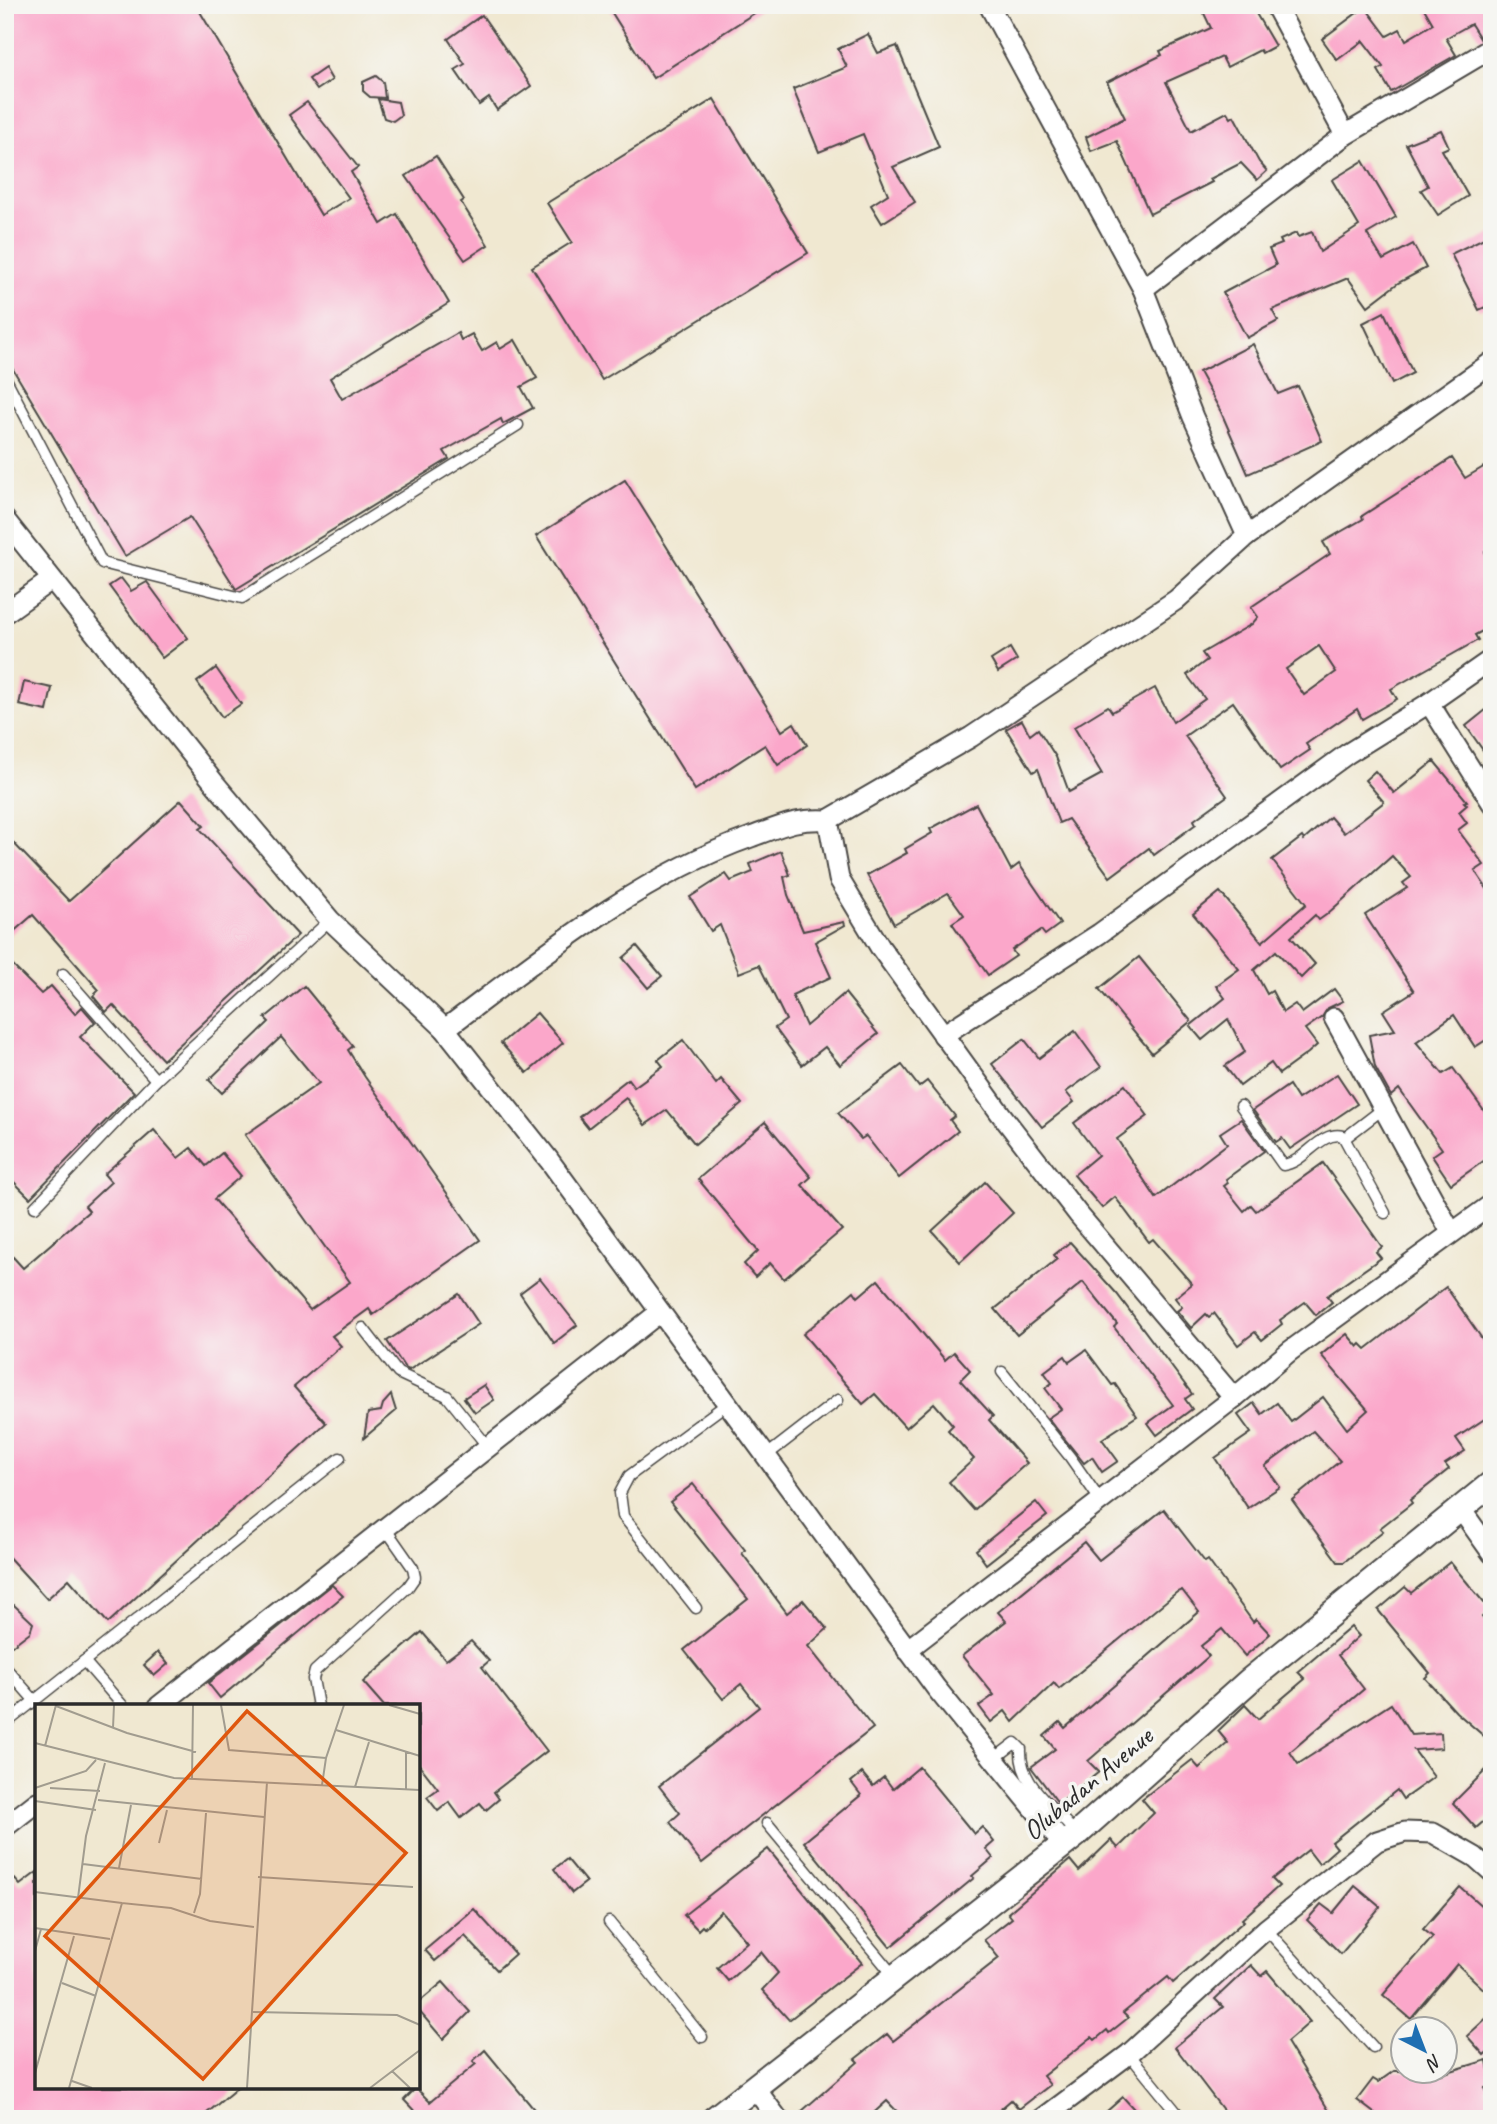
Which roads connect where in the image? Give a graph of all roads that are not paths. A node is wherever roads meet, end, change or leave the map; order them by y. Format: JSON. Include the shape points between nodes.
{"nodes":[{"id":1,"x":989,"y":5,"type":"edge"},
{"id":2,"x":1275,"y":5,"type":"edge"},
{"id":3,"x":1492,"y":48,"type":"edge"},
{"id":4,"x":1345,"y":135,"type":"junction"},
{"id":5,"x":1143,"y":289,"type":"junction"},
{"id":6,"x":1492,"y":362,"type":"edge"},
{"id":7,"x":5,"y":377,"type":"edge"},
{"id":8,"x":518,"y":425,"type":"dead end"},
{"id":9,"x":5,"y":520,"type":"edge"},
{"id":10,"x":1247,"y":536,"type":"junction"},
{"id":11,"x":51,"y":580,"type":"junction"},
{"id":12,"x":5,"y":613,"type":"edge"},
{"id":13,"x":1492,"y":659,"type":"edge"},
{"id":14,"x":1429,"y":703,"type":"junction"},
{"id":15,"x":1492,"y":803,"type":"edge"},
{"id":16,"x":828,"y":820,"type":"junction"},
{"id":17,"x":330,"y":920,"type":"junction"},
{"id":18,"x":63,"y":974,"type":"dead end"},
{"id":19,"x":1334,"y":1018,"type":"dead end"},
{"id":20,"x":445,"y":1029,"type":"junction"},
{"id":21,"x":943,"y":1035,"type":"junction"},
{"id":22,"x":156,"y":1080,"type":"junction"},
{"id":23,"x":1241,"y":1106,"type":"dead end"},
{"id":24,"x":1385,"y":1108,"type":"junction"},
{"id":25,"x":1345,"y":1138,"type":"junction"},
{"id":26,"x":1492,"y":1204,"type":"edge"},
{"id":27,"x":35,"y":1206,"type":"dead end"},
{"id":28,"x":1385,"y":1213,"type":"dead end"},
{"id":29,"x":1451,"y":1232,"type":"junction"},
{"id":30,"x":660,"y":1312,"type":"junction"},
{"id":31,"x":363,"y":1328,"type":"dead end"},
{"id":32,"x":1002,"y":1373,"type":"dead end"},
{"id":33,"x":1234,"y":1398,"type":"junction"},
{"id":34,"x":838,"y":1400,"type":"dead end"},
{"id":35,"x":728,"y":1403,"type":"junction"},
{"id":36,"x":488,"y":1447,"type":"junction"},
{"id":37,"x":767,"y":1455,"type":"junction"},
{"id":38,"x":340,"y":1458,"type":"dead end"},
{"id":39,"x":1492,"y":1483,"type":"edge"},
{"id":40,"x":1100,"y":1500,"type":"junction"},
{"id":41,"x":1460,"y":1508,"type":"junction"},
{"id":42,"x":386,"y":1528,"type":"junction"},
{"id":43,"x":1492,"y":1553,"type":"edge"},
{"id":44,"x":696,"y":1608,"type":"dead end"},
{"id":45,"x":907,"y":1650,"type":"junction"},
{"id":46,"x":84,"y":1661,"type":"junction"},
{"id":47,"x":5,"y":1667,"type":"edge"},
{"id":48,"x":34,"y":1700,"type":"junction"},
{"id":49,"x":121,"y":1704,"type":"edge"},
{"id":50,"x":162,"y":1704,"type":"edge"},
{"id":51,"x":318,"y":1704,"type":"edge"},
{"id":52,"x":5,"y":1724,"type":"edge"},
{"id":53,"x":994,"y":1759,"type":"junction"},
{"id":54,"x":1033,"y":1798,"type":"junction"},
{"id":55,"x":35,"y":1804,"type":"edge"},
{"id":56,"x":767,"y":1824,"type":"dead end"},
{"id":57,"x":5,"y":1827,"type":"edge"},
{"id":58,"x":1069,"y":1840,"type":"junction"},
{"id":59,"x":1492,"y":1872,"type":"edge"},
{"id":60,"x":609,"y":1922,"type":"dead end"},
{"id":61,"x":1266,"y":1929,"type":"junction"},
{"id":62,"x":895,"y":1976,"type":"junction"},
{"id":63,"x":702,"y":2037,"type":"dead end"},
{"id":64,"x":1373,"y":2047,"type":"dead end"},
{"id":65,"x":1129,"y":2054,"type":"junction"},
{"id":66,"x":754,"y":2087,"type":"junction"},
{"id":67,"x":714,"y":2119,"type":"edge"},
{"id":68,"x":778,"y":2119,"type":"edge"},
{"id":69,"x":1042,"y":2119,"type":"edge"},
{"id":70,"x":1182,"y":2119,"type":"edge"}],
"edges":[{"from":1,"to":5,"type":"street"},
{"from":2,"to":4,"type":"street"},
{"from":3,"to":4,"type":"street"},
{"from":4,"to":5,"type":"street"},
{"from":5,"to":10,"type":"street","via":[[1193,417]]},
{"from":6,"to":10,"type":"street"},
{"from":7,"to":8,"type":"lane","via":[[102,564],[242,598]]},
{"from":9,"to":11,"type":"street"},
{"from":10,"to":16,"type":"street","via":[[1164,608],[971,737]]},
{"from":11,"to":12,"type":"street"},
{"from":11,"to":17,"type":"street"},
{"from":13,"to":14,"type":"street"},
{"from":14,"to":15,"type":"street"},
{"from":14,"to":21,"type":"street","via":[[1347,754],[1099,934]]},
{"from":16,"to":20,"type":"street","via":[[802,818],[704,854],[595,917]]},
{"from":16,"to":21,"type":"street","via":[[839,879],[880,947]]},
{"from":17,"to":20,"type":"street"},
{"from":17,"to":22,"type":"lane"},
{"from":18,"to":22,"type":"lane"},
{"from":19,"to":24,"type":"street"},
{"from":20,"to":30,"type":"street","via":[[549,1160]]},
{"from":21,"to":33,"type":"street","via":[[1078,1214]]},
{"from":22,"to":27,"type":"lane"},
{"from":23,"to":25,"type":"lane","via":[[1283,1165],[1325,1139]]},
{"from":24,"to":25,"type":"lane"},
{"from":24,"to":29,"type":"street"},
{"from":25,"to":28,"type":"lane"},
{"from":26,"to":29,"type":"street"},
{"from":29,"to":33,"type":"street"},
{"from":30,"to":35,"type":"street"},
{"from":30,"to":36,"type":"street"},
{"from":31,"to":36,"type":"lane","via":[[398,1373],[447,1396]]},
{"from":32,"to":40,"type":"lane"},
{"from":33,"to":40,"type":"street"},
{"from":34,"to":37,"type":"lane"},
{"from":35,"to":37,"type":"street"},
{"from":35,"to":44,"type":"lane","via":[[628,1476],[620,1493],[624,1516]]},
{"from":36,"to":42,"type":"street"},
{"from":37,"to":45,"type":"street"},
{"from":38,"to":46,"type":"lane"},
{"from":39,"to":41,"type":"street","name":"Olubadan Avenue"},
{"from":40,"to":45,"type":"street"},
{"from":41,"to":43,"type":"street"},
{"from":41,"to":58,"type":"street","name":"Olubadan Avenue","via":[[1250,1680]]},
{"from":42,"to":50,"type":"street"},
{"from":42,"to":51,"type":"lane","via":[[415,1577],[315,1671]]},
{"from":45,"to":53,"type":"street"},
{"from":46,"to":48,"type":"lane"},
{"from":46,"to":49,"type":"lane"},
{"from":47,"to":48,"type":"lane"},
{"from":48,"to":52,"type":"lane"},
{"from":53,"to":54,"type":"street"},
{"from":53,"to":54,"type":"lane","via":[[1015,1743],[1021,1749],[1020,1765]]},
{"from":54,"to":58,"type":"street"},
{"from":55,"to":57,"type":"street"},
{"from":56,"to":62,"type":"lane"},
{"from":58,"to":62,"type":"street","name":"Olubadan Avenue"},
{"from":59,"to":61,"type":"street","via":[[1433,1833],[1405,1832],[1377,1841]]},
{"from":60,"to":63,"type":"lane"},
{"from":61,"to":64,"type":"lane"},
{"from":61,"to":65,"type":"street"},
{"from":62,"to":66,"type":"street","name":"Olubadan Avenue"},
{"from":65,"to":69,"type":"street"},
{"from":65,"to":70,"type":"lane"},
{"from":66,"to":67,"type":"street","name":"Olubadan Avenue"},
{"from":66,"to":68,"type":"street"}]}
